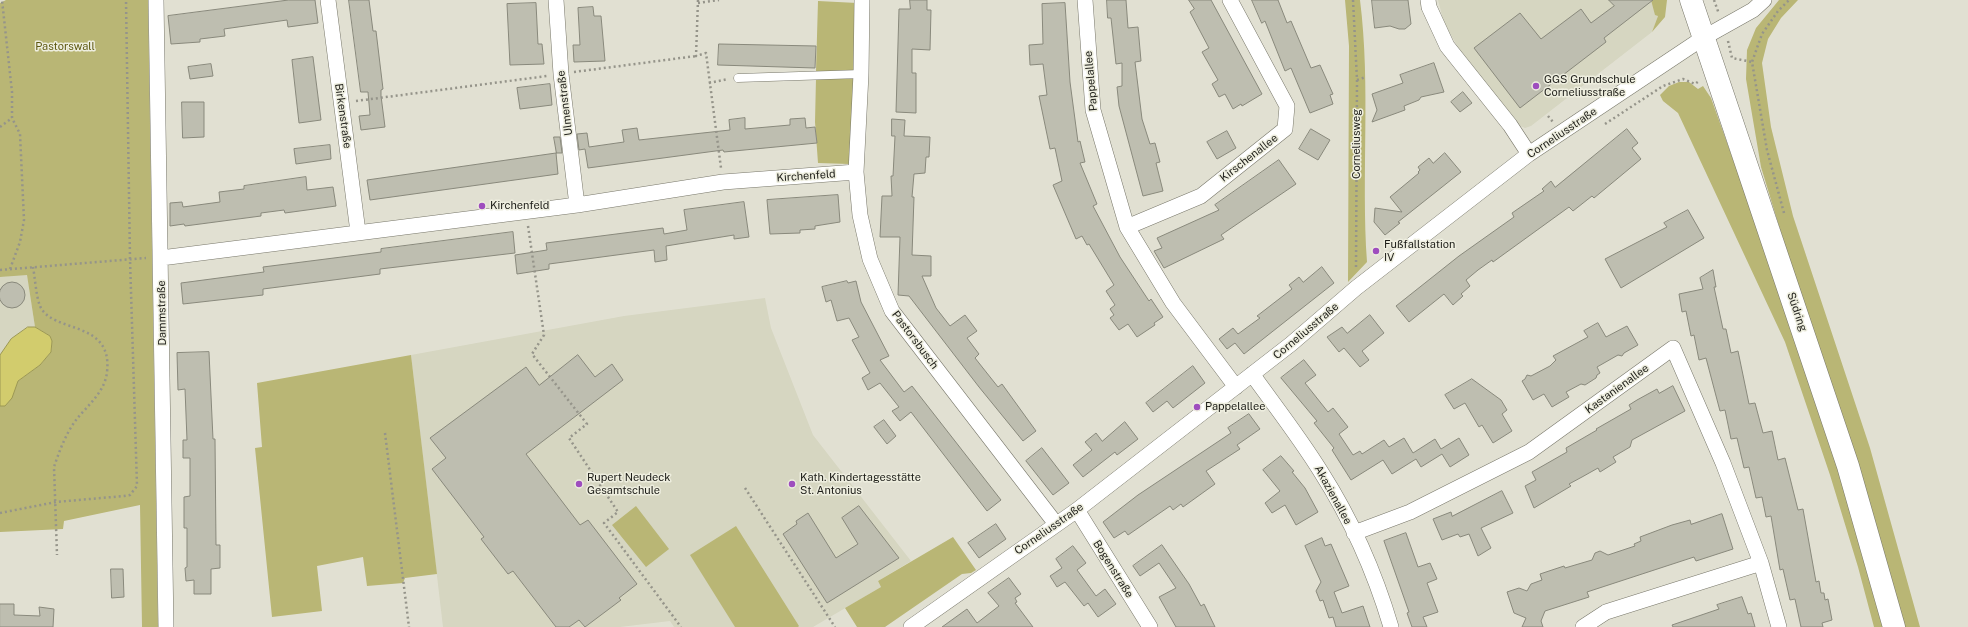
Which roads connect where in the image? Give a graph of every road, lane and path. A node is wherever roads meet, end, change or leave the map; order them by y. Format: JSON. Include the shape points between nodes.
{"nodes":[{"id":1,"x":2,"y":0,"type":"edge"},
{"id":2,"x":126,"y":0,"type":"edge"},
{"id":3,"x":156,"y":0,"type":"edge"},
{"id":4,"x":328,"y":0,"type":"edge"},
{"id":5,"x":556,"y":0,"type":"edge"},
{"id":6,"x":719,"y":0,"type":"edge"},
{"id":7,"x":862,"y":0,"type":"edge"},
{"id":8,"x":1085,"y":0,"type":"edge"},
{"id":9,"x":1230,"y":0,"type":"edge"},
{"id":10,"x":1353,"y":0,"type":"edge"},
{"id":11,"x":1428,"y":0,"type":"edge"},
{"id":12,"x":1691,"y":0,"type":"edge"},
{"id":13,"x":1764,"y":0,"type":"edge"},
{"id":14,"x":1789,"y":0,"type":"edge"},
{"id":15,"x":698,"y":2,"type":"edge"},
{"id":16,"x":1703,"y":38,"type":"junction"},
{"id":17,"x":696,"y":56,"type":"junction"},
{"id":18,"x":1732,"y":58,"type":"dead end"},
{"id":19,"x":1752,"y":62,"type":"dead end"},
{"id":20,"x":1714,"y":71,"type":"junction"},
{"id":21,"x":561,"y":74,"type":"junction"},
{"id":22,"x":861,"y":74,"type":"junction"},
{"id":23,"x":1366,"y":76,"type":"dead end"},
{"id":24,"x":738,"y":78,"type":"joint"},
{"id":25,"x":1356,"y":80,"type":"junction"},
{"id":26,"x":709,"y":83,"type":"junction"},
{"id":27,"x":342,"y":103,"type":"junction"},
{"id":28,"x":1548,"y":116,"type":"dead end"},
{"id":29,"x":12,"y":118,"type":"junction"},
{"id":30,"x":1603,"y":124,"type":"dead end"},
{"id":31,"x":0,"y":126,"type":"edge"},
{"id":32,"x":1561,"y":133,"type":"junction"},
{"id":33,"x":1529,"y":154,"type":"junction"},
{"id":34,"x":856,"y":172,"type":"junction"},
{"id":35,"x":723,"y":182,"type":"junction"},
{"id":36,"x":577,"y":205,"type":"junction"},
{"id":37,"x":525,"y":211,"type":"junction"},
{"id":38,"x":1127,"y":227,"type":"junction"},
{"id":39,"x":358,"y":232,"type":"junction"},
{"id":40,"x":161,"y":258,"type":"junction"},
{"id":41,"x":130,"y":259,"type":"junction"},
{"id":42,"x":33,"y":266,"type":"junction"},
{"id":43,"x":10,"y":269,"type":"junction"},
{"id":44,"x":0,"y":270,"type":"edge"},
{"id":45,"x":1356,"y":288,"type":"junction"},
{"id":46,"x":1252,"y":374,"type":"junction"},
{"id":47,"x":1236,"y":387,"type":"junction"},
{"id":48,"x":386,"y":433,"type":"dead end"},
{"id":49,"x":745,"y":488,"type":"dead end"},
{"id":50,"x":56,"y":502,"type":"junction"},
{"id":51,"x":1076,"y":510,"type":"junction"},
{"id":52,"x":0,"y":513,"type":"edge"},
{"id":53,"x":1056,"y":524,"type":"junction"},
{"id":54,"x":1354,"y":533,"type":"junction"},
{"id":55,"x":57,"y":555,"type":"dead end"},
{"id":56,"x":1761,"y":563,"type":"junction"},
{"id":57,"x":166,"y":627,"type":"edge"},
{"id":58,"x":409,"y":627,"type":"edge"},
{"id":59,"x":681,"y":627,"type":"edge"},
{"id":60,"x":835,"y":627,"type":"edge"},
{"id":61,"x":911,"y":627,"type":"edge"},
{"id":62,"x":1150,"y":627,"type":"edge"},
{"id":63,"x":1390,"y":627,"type":"edge"},
{"id":64,"x":1583,"y":627,"type":"edge"},
{"id":65,"x":1778,"y":627,"type":"edge"},
{"id":66,"x":1894,"y":627,"type":"edge"}],
"edges":[{"from":1,"to":29,"type":"path","via":[[12,92]]},
{"from":2,"to":41,"type":"path"},
{"from":3,"to":40,"type":"street","name":"Dammstraße"},
{"from":4,"to":27,"type":"street","name":"Birkenstraße"},
{"from":5,"to":21,"type":"street","name":"Ulmenstraße"},
{"from":6,"to":15,"type":"path"},
{"from":7,"to":22,"type":"street","name":"Pastorsbusch"},
{"from":8,"to":38,"type":"street","name":"Pappelallee","via":[[1093,110]]},
{"from":9,"to":38,"type":"street","name":"Kirschenallee","via":[[1287,106],[1285,129],[1201,196]]},
{"from":10,"to":25,"type":"path","name":"Corneliusweg"},
{"from":11,"to":33,"type":"street","via":[[1447,46],[1510,125]]},
{"from":12,"to":16,"type":"main road","name":"Südring"},
{"from":13,"to":16,"type":"street","name":"Corneliusstraße","via":[[1747,13]]},
{"from":14,"to":19,"type":"path","via":[[1762,34]]},
{"from":15,"to":17,"type":"path"},
{"from":16,"to":20,"type":"main road","name":"Südring"},
{"from":16,"to":32,"type":"street","name":"Corneliusstraße"},
{"from":17,"to":21,"type":"path"},
{"from":17,"to":26,"type":"path","via":[[706,54]]},
{"from":18,"to":20,"type":"path"},
{"from":20,"to":30,"type":"path","via":[[1695,84],[1683,79],[1663,86]]},
{"from":20,"to":66,"type":"main road","name":"Südring","via":[[1848,466]]},
{"from":21,"to":27,"type":"path"},
{"from":21,"to":36,"type":"street","name":"Ulmenstraße"},
{"from":22,"to":24,"type":"lane"},
{"from":22,"to":34,"type":"street","name":"Pastorsbusch"},
{"from":23,"to":25,"type":"path"},
{"from":24,"to":26,"type":"path"},
{"from":25,"to":45,"type":"path","name":"Corneliusweg"},
{"from":26,"to":35,"type":"path"},
{"from":27,"to":39,"type":"street","name":"Birkenstraße"},
{"from":28,"to":32,"type":"path"},
{"from":29,"to":31,"type":"path"},
{"from":29,"to":43,"type":"path","via":[[20,134],[24,220],[20,242]]},
{"from":32,"to":33,"type":"street","name":"Corneliusstraße"},
{"from":33,"to":45,"type":"street","name":"Corneliusstraße"},
{"from":34,"to":35,"type":"street","name":"Kirchenfeld"},
{"from":34,"to":53,"type":"street","name":"Pastorsbusch","via":[[860,215],[870,259],[892,311]]},
{"from":35,"to":36,"type":"street","name":"Kirchenfeld"},
{"from":36,"to":37,"type":"street","name":"Kirchenfeld"},
{"from":37,"to":39,"type":"street","name":"Kirchenfeld"},
{"from":37,"to":59,"type":"path","via":[[544,335],[532,354],[587,424],[569,438],[618,512],[604,523]]},
{"from":38,"to":47,"type":"street","name":"Pappelallee","via":[[1173,303]]},
{"from":39,"to":40,"type":"street","name":"Kirchenfeld"},
{"from":40,"to":41,"type":"path"},
{"from":40,"to":57,"type":"street","name":"Dammstraße"},
{"from":41,"to":42,"type":"path"},
{"from":41,"to":50,"type":"path","via":[[137,486],[130,495]]},
{"from":42,"to":43,"type":"path"},
{"from":42,"to":50,"type":"path","via":[[40,306],[48,316],[90,333],[100,342],[106,354],[107,372],[96,396],[75,421],[58,455],[54,467]]},
{"from":43,"to":44,"type":"path"},
{"from":45,"to":46,"type":"street","name":"Corneliusstraße"},
{"from":46,"to":47,"type":"street","name":"Corneliusstraße"},
{"from":46,"to":54,"type":"street","name":"Akazienallee","via":[[1321,472]]},
{"from":47,"to":51,"type":"street","name":"Corneliusstraße"},
{"from":48,"to":58,"type":"path"},
{"from":49,"to":60,"type":"path"},
{"from":50,"to":52,"type":"path"},
{"from":50,"to":55,"type":"path"},
{"from":51,"to":53,"type":"street","name":"Corneliusstraße"},
{"from":51,"to":62,"type":"street","name":"Bogenstraße"},
{"from":53,"to":61,"type":"street","name":"Corneliusstraße"},
{"from":54,"to":56,"type":"street","name":"Kastanienallee","via":[[1410,512],[1529,452],[1673,348],[1723,463]]},
{"from":54,"to":63,"type":"street","name":"Akazienallee","via":[[1384,602]]},
{"from":56,"to":64,"type":"street","via":[[1606,612]]},
{"from":56,"to":65,"type":"street","name":"Kastanienallee"}]}
